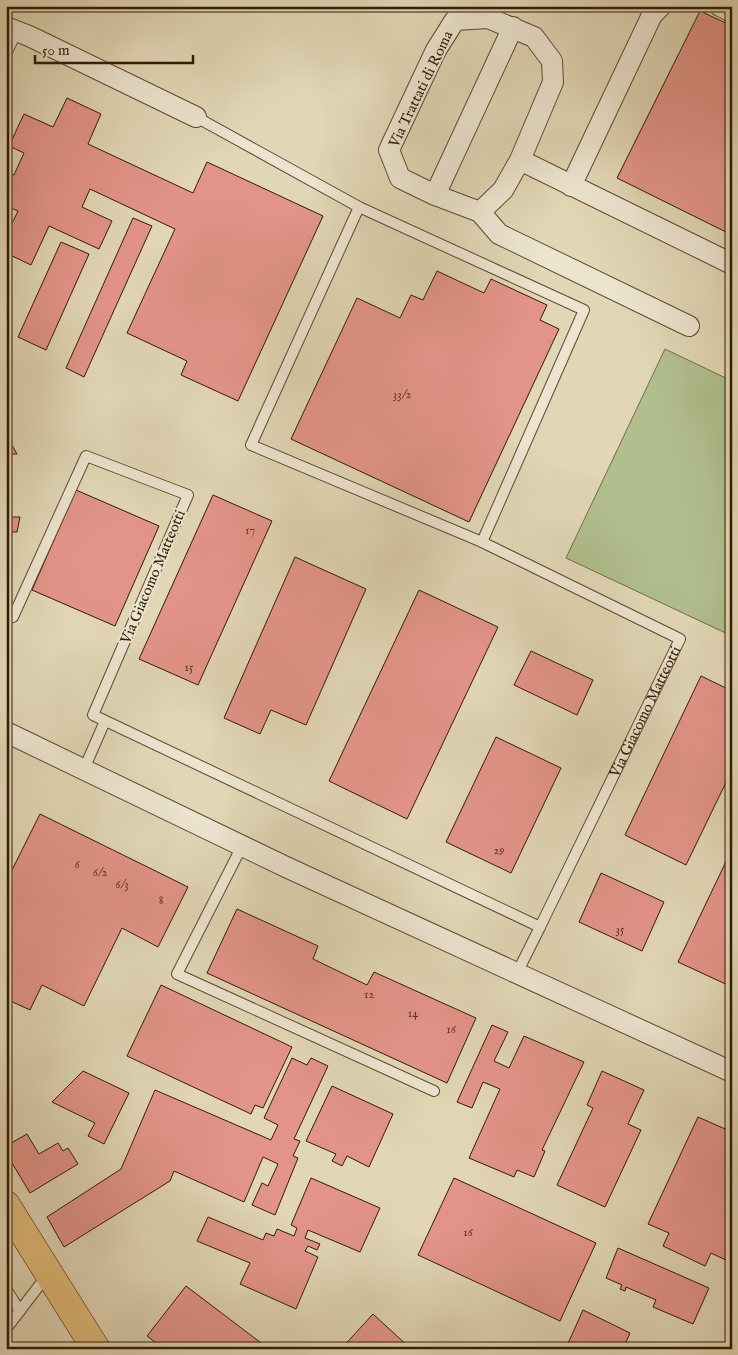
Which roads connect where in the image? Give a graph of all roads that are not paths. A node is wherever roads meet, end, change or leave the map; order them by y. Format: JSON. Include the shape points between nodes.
{"nodes":[{"id":1,"x":661,"y":6,"type":"edge"},
{"id":2,"x":720,"y":6,"type":"edge"},
{"id":3,"x":732,"y":12,"type":"edge"},
{"id":4,"x":513,"y":26,"type":"junction"},
{"id":5,"x":12,"y":29,"type":"edge"},
{"id":6,"x":6,"y":54,"type":"edge"},
{"id":7,"x":196,"y":117,"type":"joint"},
{"id":8,"x":520,"y":160,"type":"junction"},
{"id":9,"x":571,"y":186,"type":"junction"},
{"id":10,"x":435,"y":195,"type":"junction"},
{"id":11,"x":359,"y":207,"type":"junction"},
{"id":12,"x":480,"y":212,"type":"junction"},
{"id":13,"x":732,"y":264,"type":"edge"},
{"id":14,"x":689,"y":326,"type":"dead end"},
{"id":15,"x":482,"y":542,"type":"junction"},
{"id":16,"x":13,"y":617,"type":"dead end"},
{"id":17,"x":105,"y":722,"type":"junction"},
{"id":18,"x":6,"y":732,"type":"edge"},
{"id":19,"x":84,"y":769,"type":"junction"},
{"id":20,"x":242,"y":846,"type":"junction"},
{"id":21,"x":540,"y":927,"type":"junction"},
{"id":22,"x":517,"y":973,"type":"junction"},
{"id":23,"x":732,"y":1072,"type":"edge"},
{"id":24,"x":434,"y":1091,"type":"dead end"},
{"id":25,"x":6,"y":1205,"type":"edge"},
{"id":26,"x":48,"y":1273,"type":"junction"},
{"id":27,"x":6,"y":1290,"type":"edge"},
{"id":28,"x":20,"y":1311,"type":"junction"},
{"id":29,"x":6,"y":1329,"type":"edge"},
{"id":30,"x":96,"y":1349,"type":"edge"}],
"edges":[{"from":1,"to":9,"type":"street","via":[[652,15]]},
{"from":2,"to":3,"type":"street"},
{"from":4,"to":8,"type":"street","name":"Via Trattati di Roma","via":[[534,37],[552,61],[553,82]]},
{"from":4,"to":10,"type":"street"},
{"from":4,"to":10,"type":"street","name":"Via Trattati di Roma","via":[[488,18],[455,20],[436,50],[389,150],[400,178]]},
{"from":5,"to":6,"type":"lane"},
{"from":5,"to":7,"type":"street"},
{"from":7,"to":11,"type":"lane"},
{"from":8,"to":9,"type":"street"},
{"from":8,"to":12,"type":"street","name":"Via Trattati di Roma","via":[[503,190]]},
{"from":9,"to":13,"type":"street"},
{"from":10,"to":12,"type":"street","name":"Via Trattati di Roma"},
{"from":11,"to":15,"type":"lane","via":[[584,310]]},
{"from":11,"to":15,"type":"lane","via":[[250,445]]},
{"from":12,"to":14,"type":"street","name":"Via Trattati di Roma","via":[[499,234]]},
{"from":15,"to":21,"type":"lane","name":"Via Giacomo Matteotti","via":[[680,639]]},
{"from":16,"to":17,"type":"lane","name":"Via Giacomo Matteotti","via":[[86,456],[188,495],[93,716]]},
{"from":17,"to":19,"type":"lane"},
{"from":17,"to":21,"type":"lane"},
{"from":18,"to":19,"type":"street"},
{"from":19,"to":20,"type":"street"},
{"from":20,"to":22,"type":"street"},
{"from":20,"to":24,"type":"lane","via":[[177,974]]},
{"from":21,"to":22,"type":"lane","name":"Via Giacomo Matteotti"},
{"from":22,"to":23,"type":"street"},
{"from":25,"to":26,"type":"main road"},
{"from":26,"to":28,"type":"lane"},
{"from":26,"to":30,"type":"main road"},
{"from":27,"to":28,"type":"lane"},
{"from":28,"to":29,"type":"lane"}]}
